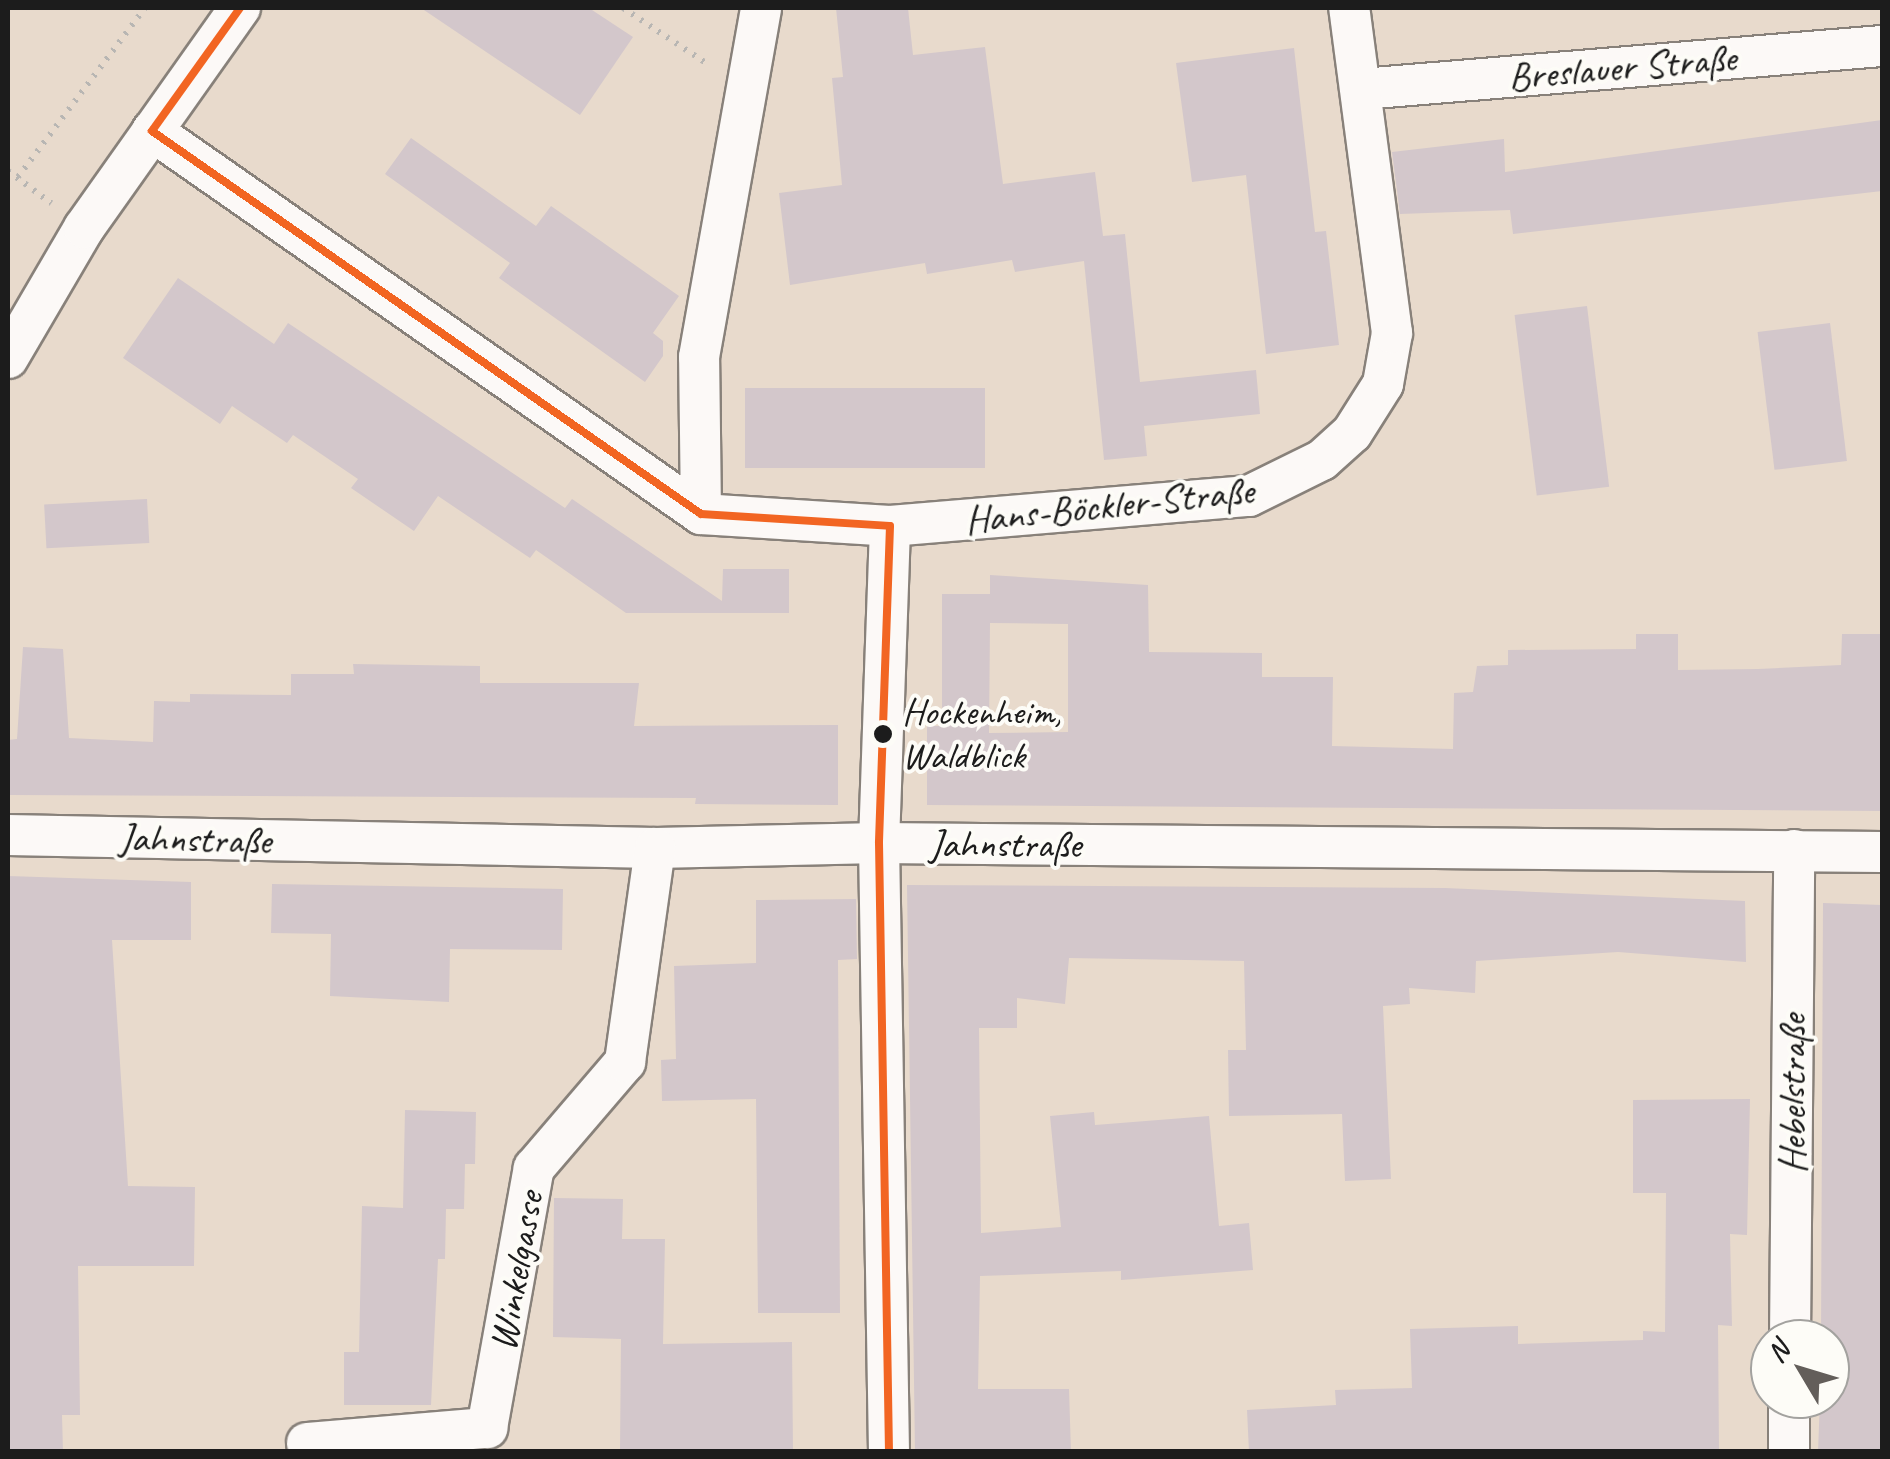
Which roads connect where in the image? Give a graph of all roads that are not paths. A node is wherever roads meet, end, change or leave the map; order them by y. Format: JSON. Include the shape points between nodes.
{"nodes":[{"id":1,"x":240,"y":8,"type":"edge"},
{"id":2,"x":761,"y":8,"type":"edge"},
{"id":3,"x":1350,"y":8,"type":"edge"},
{"id":4,"x":1882,"y":46,"type":"edge"},
{"id":5,"x":1362,"y":89,"type":"junction"},
{"id":6,"x":152,"y":131,"type":"junction"},
{"id":7,"x":8,"y":358,"type":"edge"},
{"id":8,"x":701,"y":514,"type":"junction"},
{"id":9,"x":890,"y":526,"type":"junction"},
{"id":10,"x":8,"y":836,"type":"edge"},
{"id":11,"x":879,"y":843,"type":"junction"},
{"id":12,"x":654,"y":848,"type":"junction"},
{"id":13,"x":1794,"y":850,"type":"junction"},
{"id":14,"x":1882,"y":852,"type":"edge"},
{"id":15,"x":1790,"y":1319,"type":"edge"},
{"id":16,"x":1789,"y":1419,"type":"edge"},
{"id":17,"x":307,"y":1442,"type":"dead end"},
{"id":18,"x":889,"y":1452,"type":"edge"},
{"id":19,"x":1789,"y":1452,"type":"edge"}],
"edges":[{"from":1,"to":6,"type":"street"},
{"from":2,"to":8,"type":"street","via":[[699,357]]},
{"from":3,"to":5,"type":"street","name":"Hans-Böckler-Straße"},
{"from":4,"to":5,"type":"street","name":"Breslauer Straße"},
{"from":5,"to":9,"type":"street","name":"Hans-Böckler-Straße","via":[[1392,333],[1383,384],[1352,434],[1322,460],[1249,496]]},
{"from":6,"to":7,"type":"street","via":[[84,228]]},
{"from":6,"to":8,"type":"street"},
{"from":8,"to":9,"type":"street","name":"Hans-Böckler-Straße"},
{"from":9,"to":11,"type":"street"},
{"from":10,"to":12,"type":"street","name":"Jahnstraße"},
{"from":11,"to":12,"type":"street","name":"Jahnstraße"},
{"from":11,"to":13,"type":"street","name":"Jahnstraße"},
{"from":11,"to":18,"type":"street"},
{"from":12,"to":17,"type":"street","name":"Winkelgasse","via":[[625,1062],[534,1168],[486,1428]]},
{"from":13,"to":14,"type":"street","name":"Jahnstraße"},
{"from":13,"to":15,"type":"street","name":"Hebelstraße"},
{"from":16,"to":19,"type":"street"}]}
